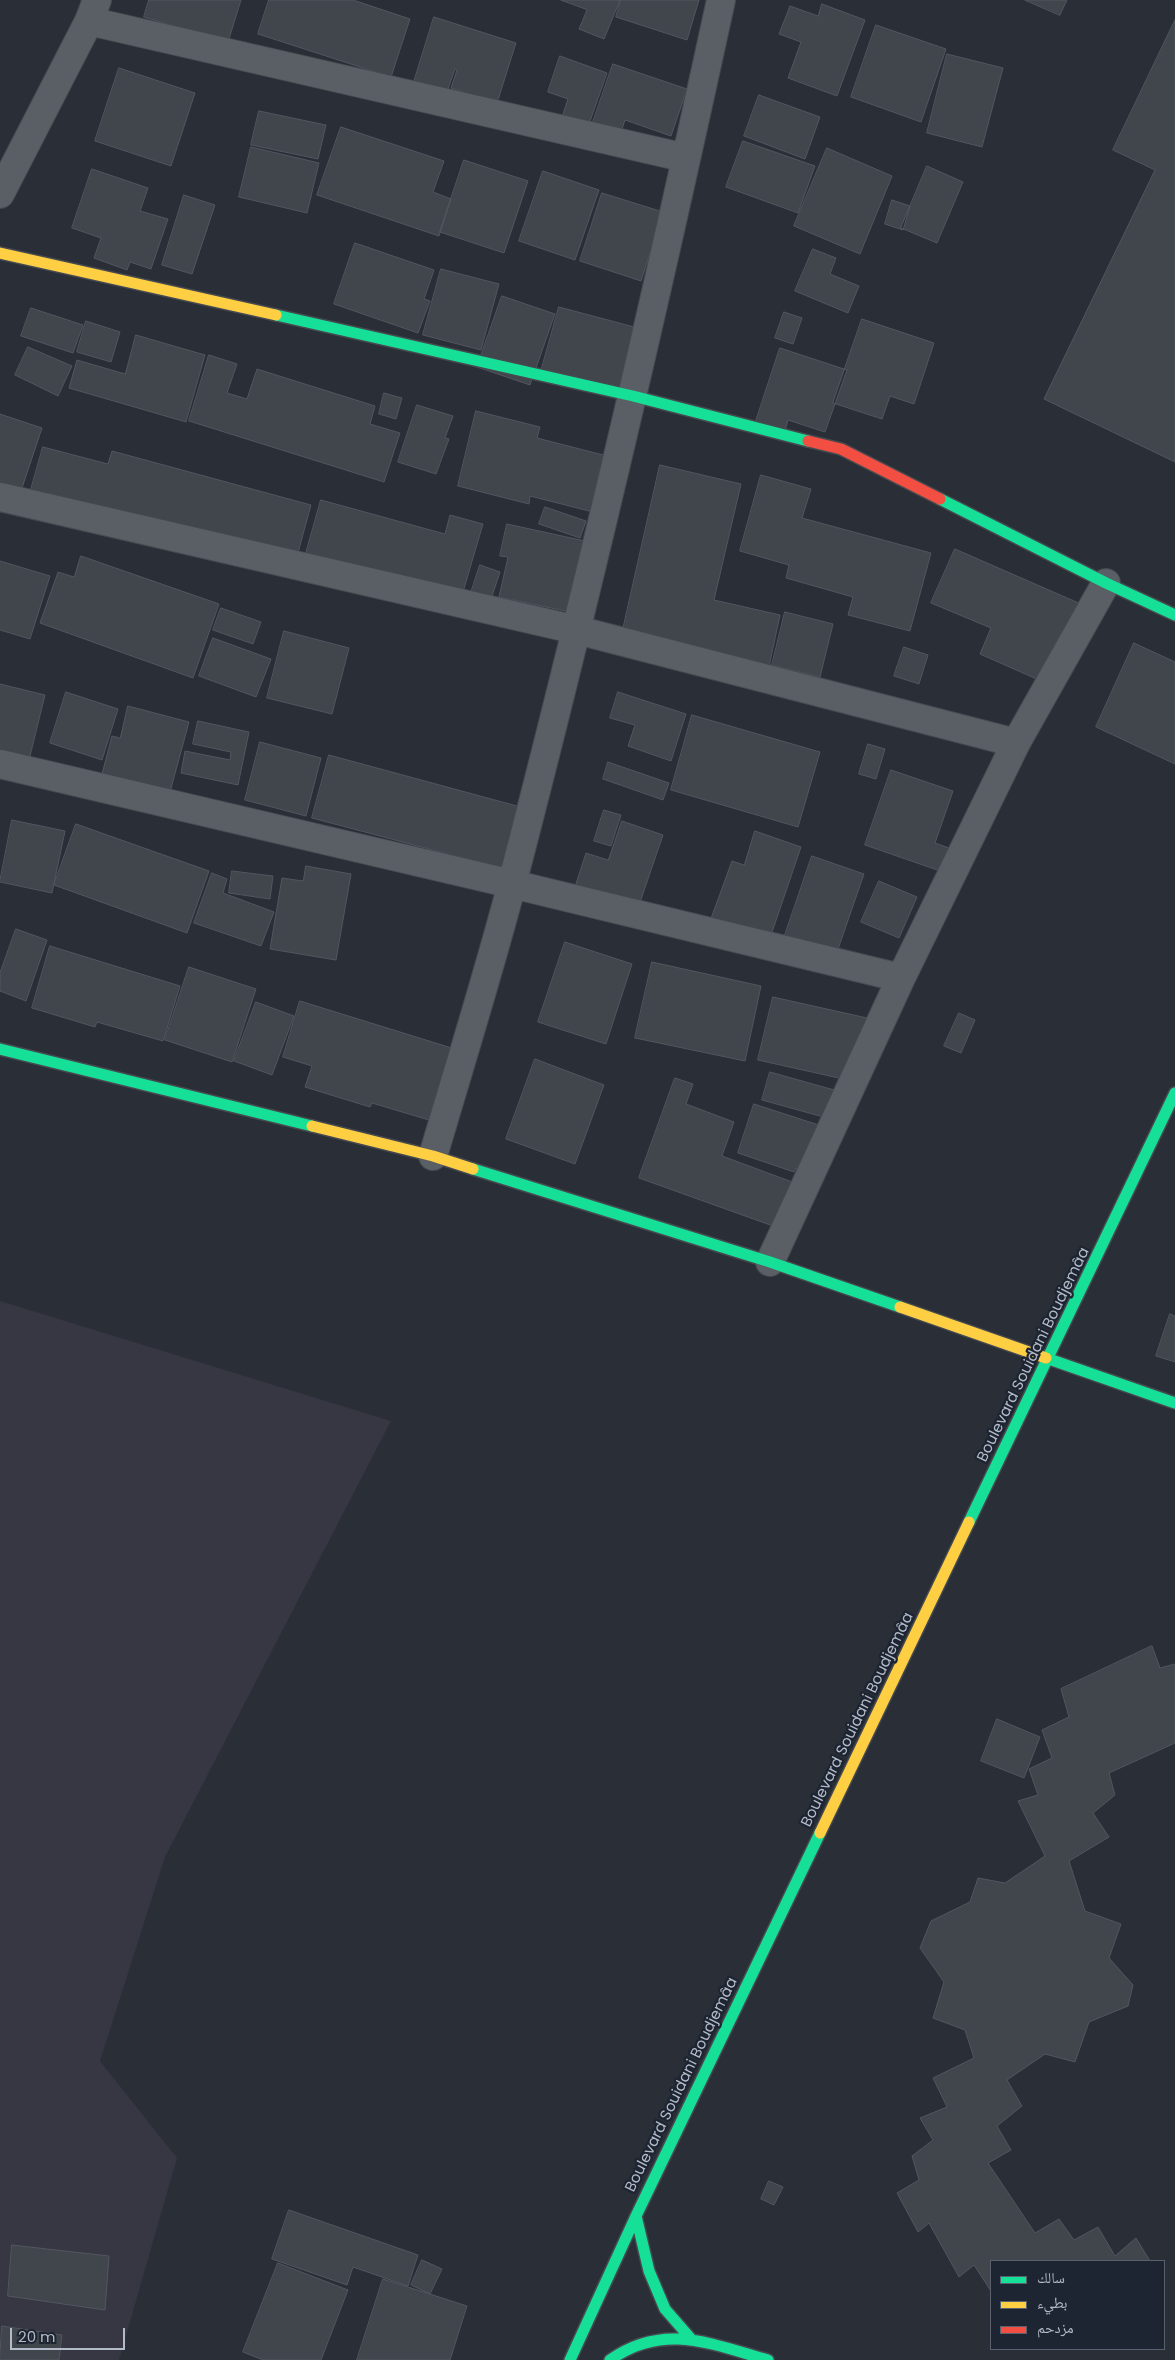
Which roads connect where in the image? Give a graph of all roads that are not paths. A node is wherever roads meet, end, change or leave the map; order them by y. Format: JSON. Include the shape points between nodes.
{"nodes":[{"id":1,"x":721,"y":0,"type":"edge"},
{"id":2,"x":93,"y":10,"type":"edge"},
{"id":3,"x":686,"y":158,"type":"junction"},
{"id":4,"x":0,"y":194,"type":"edge"},
{"id":5,"x":0,"y":253,"type":"edge"},
{"id":6,"x":633,"y":396,"type":"junction"},
{"id":7,"x":0,"y":497,"type":"edge"},
{"id":8,"x":1106,"y":583,"type":"junction"},
{"id":9,"x":1175,"y":615,"type":"edge"},
{"id":10,"x":576,"y":630,"type":"junction"},
{"id":11,"x":1016,"y":743,"type":"junction"},
{"id":12,"x":0,"y":764,"type":"edge"},
{"id":13,"x":512,"y":884,"type":"junction"},
{"id":14,"x":902,"y":978,"type":"junction"},
{"id":15,"x":0,"y":1050,"type":"edge"},
{"id":16,"x":1175,"y":1093,"type":"edge"},
{"id":17,"x":433,"y":1156,"type":"junction"},
{"id":18,"x":770,"y":1262,"type":"junction"},
{"id":19,"x":1048,"y":1359,"type":"junction"},
{"id":20,"x":1175,"y":1403,"type":"edge"},
{"id":21,"x":636,"y":2216,"type":"junction"},
{"id":22,"x":692,"y":2340,"type":"junction"},
{"id":23,"x":570,"y":2360,"type":"edge"},
{"id":24,"x":610,"y":2360,"type":"edge"},
{"id":25,"x":768,"y":2360,"type":"edge"}],
"edges":[{"from":1,"to":3,"type":"street"},
{"from":2,"to":3,"type":"street"},
{"from":2,"to":4,"type":"street"},
{"from":3,"to":6,"type":"street"},
{"from":5,"to":6,"type":"street"},
{"from":6,"to":8,"type":"street","via":[[841,449]]},
{"from":6,"to":10,"type":"street"},
{"from":7,"to":10,"type":"street"},
{"from":8,"to":9,"type":"street"},
{"from":8,"to":11,"type":"street"},
{"from":10,"to":11,"type":"street"},
{"from":10,"to":13,"type":"street"},
{"from":11,"to":14,"type":"street"},
{"from":12,"to":13,"type":"street"},
{"from":13,"to":14,"type":"street"},
{"from":13,"to":17,"type":"street"},
{"from":14,"to":18,"type":"street"},
{"from":15,"to":17,"type":"street"},
{"from":16,"to":19,"type":"street","name":"Boulevard Souidani Boudjemâa"},
{"from":17,"to":18,"type":"street"},
{"from":18,"to":19,"type":"street"},
{"from":19,"to":20,"type":"street"},
{"from":19,"to":21,"type":"street","name":"Boulevard Souidani Boudjemâa"},
{"from":21,"to":22,"type":"street","via":[[649,2271],[665,2309]]},
{"from":21,"to":23,"type":"street","name":"Boulevard Souidani Boudjemâa"},
{"from":22,"to":24,"type":"street","via":[[660,2337],[623,2348]]},
{"from":22,"to":25,"type":"street"}]}
